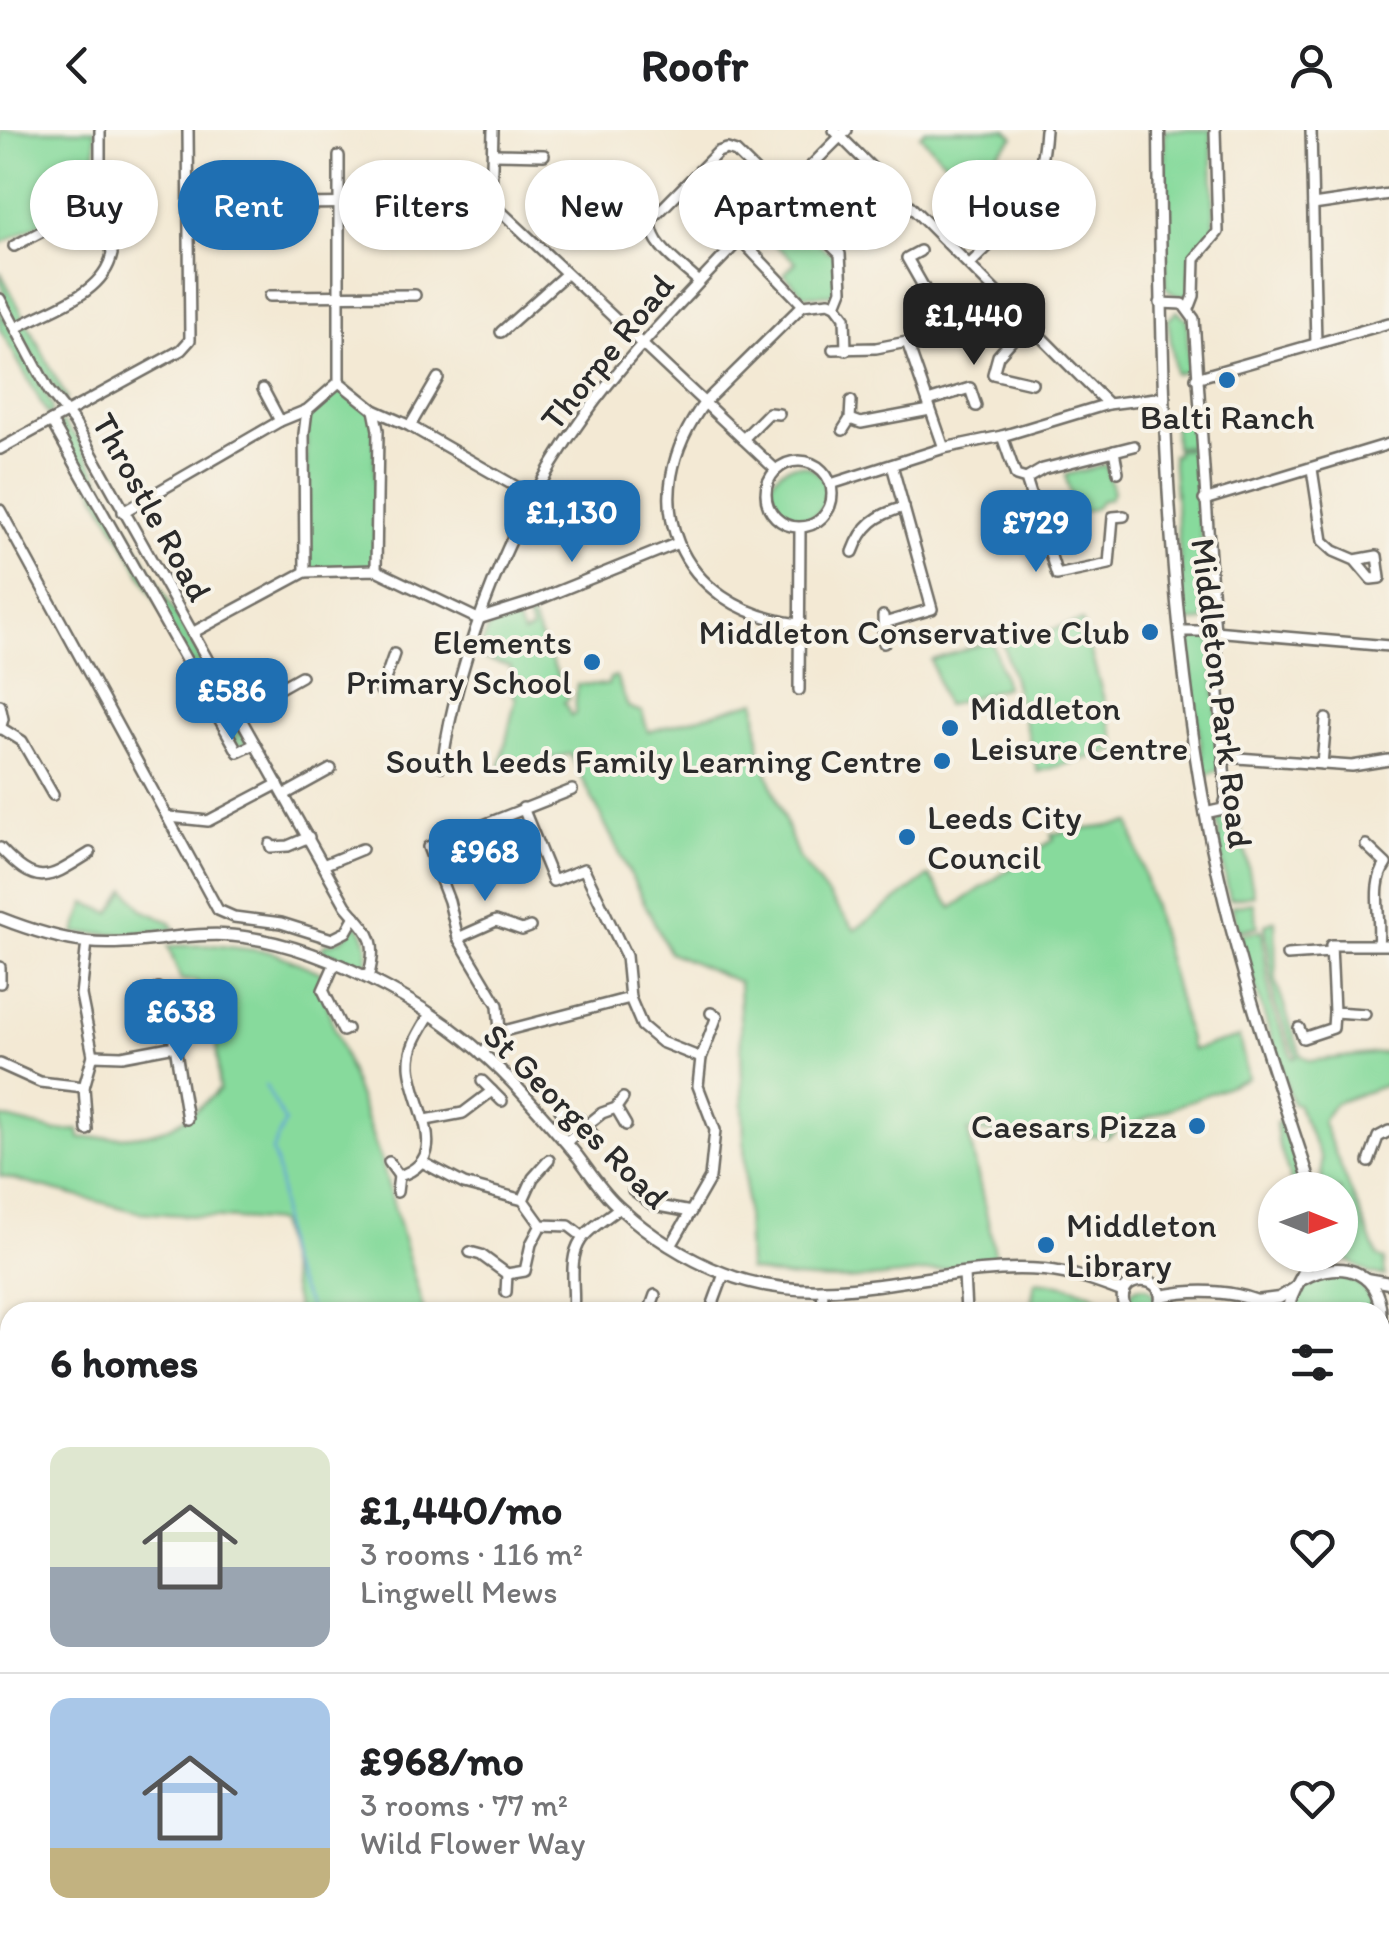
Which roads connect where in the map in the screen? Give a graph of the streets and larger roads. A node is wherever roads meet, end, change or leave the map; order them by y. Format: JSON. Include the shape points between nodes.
{"nodes":[{"id":1,"x":100,"y":130,"type":"edge"},
{"id":2,"x":188,"y":130,"type":"edge"},
{"id":3,"x":493,"y":130,"type":"edge"},
{"id":4,"x":1045,"y":130,"type":"edge"},
{"id":5,"x":1159,"y":130,"type":"edge"},
{"id":6,"x":1215,"y":130,"type":"edge"},
{"id":7,"x":1311,"y":130,"type":"edge"},
{"id":8,"x":841,"y":132,"type":"edge"},
{"id":9,"x":494,"y":154,"type":"junction"},
{"id":10,"x":544,"y":155,"type":"dead end"},
{"id":11,"x":339,"y":156,"type":"dead end"},
{"id":12,"x":100,"y":160,"type":"edge"},
{"id":13,"x":188,"y":160,"type":"edge"},
{"id":14,"x":339,"y":160,"type":"edge"},
{"id":15,"x":494,"y":160,"type":"edge"},
{"id":16,"x":710,"y":160,"type":"edge"},
{"id":17,"x":744,"y":160,"type":"edge"},
{"id":18,"x":815,"y":160,"type":"edge"},
{"id":19,"x":679,"y":192,"type":"edge"},
{"id":20,"x":1389,"y":194,"type":"edge"},
{"id":21,"x":319,"y":202,"type":"edge"},
{"id":22,"x":339,"y":202,"type":"edge"},
{"id":23,"x":1313,"y":205,"type":"junction"},
{"id":24,"x":659,"y":212,"type":"edge"},
{"id":25,"x":505,"y":216,"type":"edge"},
{"id":26,"x":30,"y":238,"type":"edge"},
{"id":27,"x":659,"y":243,"type":"edge"},
{"id":28,"x":14,"y":246,"type":"dead end"},
{"id":29,"x":111,"y":250,"type":"edge"},
{"id":30,"x":189,"y":250,"type":"edge"},
{"id":31,"x":340,"y":250,"type":"edge"},
{"id":32,"x":730,"y":250,"type":"edge"},
{"id":33,"x":750,"y":250,"type":"edge"},
{"id":34,"x":836,"y":250,"type":"edge"},
{"id":35,"x":920,"y":250,"type":"dead end"},
{"id":36,"x":970,"y":264,"type":"junction"},
{"id":37,"x":566,"y":274,"type":"junction"},
{"id":38,"x":700,"y":282,"type":"junction"},
{"id":39,"x":415,"y":295,"type":"dead end"},
{"id":40,"x":270,"y":296,"type":"dead end"},
{"id":41,"x":340,"y":296,"type":"junction"},
{"id":42,"x":0,"y":299,"type":"edge"},
{"id":43,"x":973,"y":302,"type":"dead end"},
{"id":44,"x":1160,"y":302,"type":"junction"},
{"id":45,"x":804,"y":305,"type":"junction"},
{"id":46,"x":836,"y":305,"type":"junction"},
{"id":47,"x":1189,"y":309,"type":"junction"},
{"id":48,"x":1028,"y":322,"type":"junction"},
{"id":49,"x":944,"y":323,"type":"junction"},
{"id":50,"x":1389,"y":323,"type":"edge"},
{"id":51,"x":16,"y":328,"type":"junction"},
{"id":52,"x":501,"y":332,"type":"dead end"},
{"id":53,"x":907,"y":342,"type":"junction"},
{"id":54,"x":640,"y":344,"type":"junction"},
{"id":55,"x":1316,"y":344,"type":"junction"},
{"id":56,"x":833,"y":350,"type":"dead end"},
{"id":57,"x":846,"y":350,"type":"junction"},
{"id":58,"x":438,"y":378,"type":"dead end"},
{"id":59,"x":1196,"y":378,"type":"junction"},
{"id":60,"x":340,"y":382,"type":"junction"},
{"id":61,"x":1032,"y":383,"type":"dead end"},
{"id":62,"x":263,"y":389,"type":"dead end"},
{"id":63,"x":1164,"y":397,"type":"junction"},
{"id":64,"x":851,"y":401,"type":"dead end"},
{"id":65,"x":705,"y":402,"type":"junction"},
{"id":66,"x":1108,"y":404,"type":"junction"},
{"id":67,"x":929,"y":405,"type":"junction"},
{"id":68,"x":976,"y":406,"type":"dead end"},
{"id":69,"x":308,"y":410,"type":"junction"},
{"id":70,"x":374,"y":410,"type":"junction"},
{"id":71,"x":66,"y":411,"type":"junction"},
{"id":72,"x":778,"y":414,"type":"dead end"},
{"id":73,"x":850,"y":419,"type":"junction"},
{"id":74,"x":51,"y":421,"type":"junction"},
{"id":75,"x":280,"y":422,"type":"junction"},
{"id":76,"x":410,"y":426,"type":"junction"},
{"id":77,"x":843,"y":430,"type":"dead end"},
{"id":78,"x":1002,"y":436,"type":"junction"},
{"id":79,"x":743,"y":439,"type":"junction"},
{"id":80,"x":1389,"y":444,"type":"edge"},
{"id":81,"x":1134,"y":446,"type":"dead end"},
{"id":82,"x":0,"y":448,"type":"edge"},
{"id":83,"x":944,"y":448,"type":"junction"},
{"id":84,"x":1114,"y":451,"type":"junction"},
{"id":85,"x":892,"y":465,"type":"junction"},
{"id":86,"x":1312,"y":469,"type":"junction"},
{"id":87,"x":776,"y":470,"type":"junction"},
{"id":88,"x":1118,"y":472,"type":"dead end"},
{"id":89,"x":1026,"y":479,"type":"junction"},
{"id":90,"x":831,"y":484,"type":"junction"},
{"id":91,"x":534,"y":497,"type":"junction"},
{"id":92,"x":1204,"y":500,"type":"junction"},
{"id":93,"x":904,"y":507,"type":"junction"},
{"id":94,"x":0,"y":510,"type":"edge"},
{"id":95,"x":123,"y":512,"type":"junction"},
{"id":96,"x":1124,"y":516,"type":"dead end"},
{"id":97,"x":800,"y":528,"type":"junction"},
{"id":98,"x":678,"y":542,"type":"junction"},
{"id":99,"x":853,"y":552,"type":"dead end"},
{"id":100,"x":1355,"y":560,"type":"dead end"},
{"id":101,"x":376,"y":570,"type":"junction"},
{"id":102,"x":305,"y":572,"type":"junction"},
{"id":103,"x":478,"y":619,"type":"junction"},
{"id":104,"x":798,"y":624,"type":"junction"},
{"id":105,"x":1214,"y":630,"type":"junction"},
{"id":106,"x":1180,"y":631,"type":"junction"},
{"id":107,"x":192,"y":633,"type":"junction"},
{"id":108,"x":884,"y":643,"type":"dead end"},
{"id":109,"x":1389,"y":646,"type":"edge"},
{"id":110,"x":394,"y":654,"type":"dead end"},
{"id":111,"x":301,"y":676,"type":"dead end"},
{"id":112,"x":381,"y":690,"type":"dead end"},
{"id":113,"x":798,"y":690,"type":"dead end"},
{"id":114,"x":0,"y":705,"type":"edge"},
{"id":115,"x":237,"y":712,"type":"junction"},
{"id":116,"x":1326,"y":719,"type":"dead end"},
{"id":117,"x":0,"y":728,"type":"edge"},
{"id":118,"x":254,"y":744,"type":"junction"},
{"id":119,"x":1224,"y":757,"type":"junction"},
{"id":120,"x":1389,"y":760,"type":"edge"},
{"id":121,"x":1322,"y":764,"type":"junction"},
{"id":122,"x":442,"y":766,"type":"dead end"},
{"id":123,"x":331,"y":769,"type":"dead end"},
{"id":124,"x":281,"y":790,"type":"junction"},
{"id":125,"x":572,"y":790,"type":"dead end"},
{"id":126,"x":53,"y":795,"type":"dead end"},
{"id":127,"x":523,"y":808,"type":"junction"},
{"id":128,"x":1205,"y":813,"type":"junction"},
{"id":129,"x":168,"y":817,"type":"junction"},
{"id":130,"x":309,"y":837,"type":"junction"},
{"id":131,"x":270,"y":844,"type":"dead end"},
{"id":132,"x":1366,"y":845,"type":"dead end"},
{"id":133,"x":362,"y":849,"type":"dead end"},
{"id":134,"x":90,"y":854,"type":"dead end"},
{"id":135,"x":3,"y":856,"type":"edge"},
{"id":136,"x":1388,"y":863,"type":"edge"},
{"id":137,"x":324,"y":865,"type":"junction"},
{"id":138,"x":355,"y":916,"type":"junction"},
{"id":139,"x":0,"y":918,"type":"edge"},
{"id":140,"x":530,"y":927,"type":"dead end"},
{"id":141,"x":458,"y":938,"type":"junction"},
{"id":142,"x":87,"y":942,"type":"junction"},
{"id":143,"x":1383,"y":945,"type":"edge"},
{"id":144,"x":1332,"y":952,"type":"junction"},
{"id":145,"x":1287,"y":955,"type":"dead end"},
{"id":146,"x":335,"y":964,"type":"junction"},
{"id":147,"x":0,"y":967,"type":"edge"},
{"id":148,"x":368,"y":978,"type":"junction"},
{"id":149,"x":0,"y":983,"type":"edge"},
{"id":150,"x":158,"y":988,"type":"dead end"},
{"id":151,"x":630,"y":998,"type":"junction"},
{"id":152,"x":1334,"y":1012,"type":"junction"},
{"id":153,"x":711,"y":1013,"type":"dead end"},
{"id":154,"x":430,"y":1014,"type":"junction"},
{"id":155,"x":1365,"y":1014,"type":"dead end"},
{"id":156,"x":1300,"y":1028,"type":"dead end"},
{"id":157,"x":500,"y":1032,"type":"junction"},
{"id":158,"x":345,"y":1033,"type":"dead end"},
{"id":159,"x":175,"y":1046,"type":"junction"},
{"id":160,"x":482,"y":1054,"type":"junction"},
{"id":161,"x":93,"y":1055,"type":"junction"},
{"id":162,"x":701,"y":1058,"type":"junction"},
{"id":163,"x":0,"y":1064,"type":"edge"},
{"id":164,"x":482,"y":1082,"type":"dead end"},
{"id":165,"x":84,"y":1087,"type":"junction"},
{"id":166,"x":492,"y":1092,"type":"junction"},
{"id":167,"x":624,"y":1098,"type":"dead end"},
{"id":168,"x":502,"y":1102,"type":"dead end"},
{"id":169,"x":616,"y":1108,"type":"junction"},
{"id":170,"x":560,"y":1110,"type":"dead end"},
{"id":171,"x":187,"y":1120,"type":"dead end"},
{"id":172,"x":426,"y":1120,"type":"junction"},
{"id":173,"x":626,"y":1125,"type":"dead end"},
{"id":174,"x":585,"y":1126,"type":"junction"},
{"id":175,"x":87,"y":1130,"type":"dead end"},
{"id":176,"x":1366,"y":1130,"type":"dead end"},
{"id":177,"x":1389,"y":1131,"type":"edge"},
{"id":178,"x":1378,"y":1137,"type":"junction"},
{"id":179,"x":566,"y":1142,"type":"junction"},
{"id":180,"x":596,"y":1144,"type":"dead end"},
{"id":181,"x":549,"y":1160,"type":"dead end"},
{"id":182,"x":389,"y":1162,"type":"dead end"},
{"id":183,"x":1369,"y":1162,"type":"dead end"},
{"id":184,"x":424,"y":1163,"type":"junction"},
{"id":185,"x":1307,"y":1172,"type":"edge"},
{"id":186,"x":399,"y":1176,"type":"junction"},
{"id":187,"x":634,"y":1190,"type":"dead end"},
{"id":188,"x":397,"y":1192,"type":"dead end"},
{"id":189,"x":523,"y":1200,"type":"junction"},
{"id":190,"x":619,"y":1208,"type":"junction"},
{"id":191,"x":691,"y":1212,"type":"junction"},
{"id":192,"x":541,"y":1225,"type":"junction"},
{"id":193,"x":582,"y":1236,"type":"junction"},
{"id":194,"x":670,"y":1246,"type":"junction"},
{"id":195,"x":470,"y":1252,"type":"dead end"},
{"id":196,"x":1305,"y":1272,"type":"edge"},
{"id":197,"x":1318,"y":1272,"type":"edge"},
{"id":198,"x":1351,"y":1272,"type":"edge"},
{"id":199,"x":507,"y":1274,"type":"junction"},
{"id":200,"x":724,"y":1274,"type":"junction"},
{"id":201,"x":964,"y":1275,"type":"junction"},
{"id":202,"x":1303,"y":1278,"type":"junction"},
{"id":203,"x":1365,"y":1279,"type":"junction"},
{"id":204,"x":1389,"y":1283,"type":"edge"},
{"id":205,"x":1295,"y":1288,"type":"junction"},
{"id":206,"x":823,"y":1291,"type":"junction"},
{"id":207,"x":506,"y":1292,"type":"dead end"},
{"id":208,"x":1124,"y":1292,"type":"junction"},
{"id":209,"x":655,"y":1295,"type":"dead end"},
{"id":210,"x":1161,"y":1296,"type":"junction"},
{"id":211,"x":1255,"y":1301,"type":"joint"},
{"id":212,"x":574,"y":1302,"type":"edge"},
{"id":213,"x":653,"y":1302,"type":"edge"},
{"id":214,"x":714,"y":1302,"type":"edge"},
{"id":215,"x":822,"y":1302,"type":"edge"},
{"id":216,"x":965,"y":1302,"type":"edge"},
{"id":217,"x":1123,"y":1302,"type":"edge"},
{"id":218,"x":1160,"y":1302,"type":"edge"},
{"id":219,"x":1290,"y":1302,"type":"edge"},
{"id":220,"x":1379,"y":1302,"type":"edge"}],
"edges":[{"from":1,"to":12,"type":"street"},
{"from":2,"to":13,"type":"street"},
{"from":3,"to":9,"type":"street"},
{"from":4,"to":36,"type":"street","via":[[1035,191]]},
{"from":5,"to":44,"type":"street","name":"Middleton Park Road"},
{"from":6,"to":47,"type":"street","via":[[1218,232],[1195,259]]},
{"from":7,"to":23,"type":"street"},
{"from":8,"to":18,"type":"street","name":"Thorpe Road"},
{"from":8,"to":36,"type":"street"},
{"from":9,"to":10,"type":"street"},
{"from":9,"to":15,"type":"street"},
{"from":11,"to":14,"type":"street"},
{"from":16,"to":17,"type":"street","via":[[727,150]]},
{"from":19,"to":24,"type":"street"},
{"from":20,"to":23,"type":"street"},
{"from":21,"to":22,"type":"street"},
{"from":23,"to":55,"type":"street"},
{"from":25,"to":37,"type":"street"},
{"from":26,"to":28,"type":"street"},
{"from":27,"to":38,"type":"street"},
{"from":29,"to":51,"type":"street","via":[[106,273]]},
{"from":30,"to":71,"type":"street","via":[[190,340]]},
{"from":31,"to":41,"type":"street"},
{"from":32,"to":38,"type":"street","name":"Thorpe Road"},
{"from":33,"to":45,"type":"street"},
{"from":34,"to":46,"type":"street","via":[[842,290]]},
{"from":35,"to":49,"type":"street","via":[[908,258]]},
{"from":36,"to":48,"type":"street"},
{"from":37,"to":52,"type":"street"},
{"from":37,"to":54,"type":"street"},
{"from":38,"to":54,"type":"street","name":"Thorpe Road"},
{"from":39,"to":41,"type":"street"},
{"from":40,"to":41,"type":"street"},
{"from":41,"to":60,"type":"street"},
{"from":42,"to":51,"type":"street","name":"Throstle Road"},
{"from":43,"to":49,"type":"street"},
{"from":44,"to":47,"type":"street"},
{"from":44,"to":63,"type":"street","name":"Middleton Park Road"},
{"from":45,"to":46,"type":"street"},
{"from":45,"to":65,"type":"street"},
{"from":46,"to":57,"type":"street","via":[[845,317]]},
{"from":47,"to":59,"type":"street"},
{"from":48,"to":61,"type":"street","via":[[998,356],[993,374]]},
{"from":48,"to":66,"type":"street"},
{"from":49,"to":53,"type":"street"},
{"from":50,"to":55,"type":"street"},
{"from":51,"to":71,"type":"street","name":"Throstle Road"},
{"from":53,"to":57,"type":"street"},
{"from":53,"to":67,"type":"street"},
{"from":54,"to":65,"type":"street"},
{"from":54,"to":91,"type":"street","name":"Thorpe Road","via":[[582,418]]},
{"from":55,"to":59,"type":"street"},
{"from":56,"to":57,"type":"street"},
{"from":58,"to":76,"type":"street"},
{"from":59,"to":92,"type":"street"},
{"from":60,"to":69,"type":"street"},
{"from":60,"to":70,"type":"street"},
{"from":62,"to":75,"type":"street"},
{"from":63,"to":66,"type":"street"},
{"from":63,"to":106,"type":"street","name":"Middleton Park Road"},
{"from":64,"to":73,"type":"street"},
{"from":65,"to":79,"type":"street"},
{"from":65,"to":98,"type":"street","via":[[682,435],[671,469],[669,502]]},
{"from":66,"to":78,"type":"street"},
{"from":67,"to":68,"type":"street","via":[[970,388]]},
{"from":67,"to":73,"type":"street","via":[[862,424]]},
{"from":67,"to":83,"type":"street"},
{"from":69,"to":75,"type":"street"},
{"from":69,"to":102,"type":"street"},
{"from":70,"to":76,"type":"street"},
{"from":70,"to":101,"type":"street"},
{"from":71,"to":74,"type":"street"},
{"from":71,"to":95,"type":"street","name":"Throstle Road"},
{"from":72,"to":79,"type":"street","via":[[764,416]]},
{"from":73,"to":77,"type":"street"},
{"from":74,"to":82,"type":"street"},
{"from":74,"to":118,"type":"street","name":"Throstle Road","via":[[238,752]]},
{"from":75,"to":95,"type":"street"},
{"from":76,"to":91,"type":"street"},
{"from":78,"to":83,"type":"street"},
{"from":78,"to":89,"type":"street","via":[[1016,476]]},
{"from":79,"to":87,"type":"street"},
{"from":80,"to":86,"type":"street"},
{"from":81,"to":84,"type":"street"},
{"from":83,"to":85,"type":"street"},
{"from":84,"to":88,"type":"street"},
{"from":84,"to":89,"type":"street"},
{"from":85,"to":90,"type":"street"},
{"from":85,"to":93,"type":"street"},
{"from":86,"to":92,"type":"street"},
{"from":86,"to":100,"type":"street","via":[[1323,541]]},
{"from":87,"to":90,"type":"street","via":[[806,461]]},
{"from":87,"to":97,"type":"street","via":[[766,491],[769,508],[780,522]]},
{"from":89,"to":96,"type":"street","via":[[1056,574],[1109,564],[1114,517]]},
{"from":90,"to":97,"type":"street","via":[[826,514]]},
{"from":91,"to":103,"type":"street","name":"Thorpe Road"},
{"from":92,"to":105,"type":"street"},
{"from":93,"to":99,"type":"street","via":[[872,520]]},
{"from":93,"to":108,"type":"street","via":[[932,609],[884,619]]},
{"from":94,"to":129,"type":"street"},
{"from":95,"to":107,"type":"street","name":"Throstle Road"},
{"from":97,"to":104,"type":"street"},
{"from":98,"to":103,"type":"street"},
{"from":98,"to":104,"type":"street","via":[[706,583],[732,604]]},
{"from":101,"to":102,"type":"street"},
{"from":101,"to":103,"type":"street"},
{"from":102,"to":107,"type":"street"},
{"from":103,"to":122,"type":"street","name":"Thorpe Road"},
{"from":104,"to":113,"type":"street"},
{"from":105,"to":106,"type":"street"},
{"from":105,"to":109,"type":"street"},
{"from":105,"to":119,"type":"street"},
{"from":106,"to":128,"type":"street","name":"Middleton Park Road"},
{"from":107,"to":115,"type":"street","name":"Throstle Road"},
{"from":110,"to":112,"type":"street"},
{"from":111,"to":115,"type":"street"},
{"from":114,"to":117,"type":"street"},
{"from":115,"to":118,"type":"street","name":"Throstle Road"},
{"from":116,"to":121,"type":"street"},
{"from":117,"to":126,"type":"street","via":[[22,740]]},
{"from":118,"to":124,"type":"street","name":"Throstle Road"},
{"from":119,"to":121,"type":"street"},
{"from":119,"to":128,"type":"street","via":[[1223,809]]},
{"from":120,"to":121,"type":"street"},
{"from":123,"to":124,"type":"street"},
{"from":124,"to":129,"type":"street","via":[[208,821]]},
{"from":124,"to":130,"type":"street","name":"Throstle Road"},
{"from":125,"to":127,"type":"street"},
{"from":127,"to":141,"type":"street","via":[[428,848]]},
{"from":127,"to":151,"type":"street","via":[[553,881],[584,869],[626,956]]},
{"from":128,"to":185,"type":"street","name":"Middleton Park Road","via":[[1244,979]]},
{"from":129,"to":138,"type":"street","via":[[225,915],[332,939]]},
{"from":130,"to":131,"type":"street","via":[[288,846]]},
{"from":130,"to":137,"type":"street","name":"Throstle Road"},
{"from":132,"to":136,"type":"street"},
{"from":133,"to":137,"type":"street"},
{"from":134,"to":135,"type":"street","via":[[50,878],[31,875]]},
{"from":136,"to":143,"type":"street","via":[[1377,880]]},
{"from":137,"to":138,"type":"street","name":"Throstle Road"},
{"from":138,"to":148,"type":"street","name":"Throstle Road","via":[[373,945]]},
{"from":139,"to":142,"type":"street","name":"St Georges Road"},
{"from":140,"to":141,"type":"street","via":[[496,920]]},
{"from":141,"to":157,"type":"street","via":[[498,1005]]},
{"from":142,"to":146,"type":"street","name":"St Georges Road","via":[[228,936],[284,945]]},
{"from":142,"to":161,"type":"street","via":[[82,994]]},
{"from":143,"to":144,"type":"street","via":[[1331,945]]},
{"from":144,"to":145,"type":"street"},
{"from":144,"to":152,"type":"street"},
{"from":146,"to":148,"type":"street","name":"St Georges Road"},
{"from":146,"to":158,"type":"street","via":[[324,990]]},
{"from":147,"to":149,"type":"street"},
{"from":148,"to":154,"type":"street","name":"St Georges Road"},
{"from":150,"to":159,"type":"street"},
{"from":151,"to":157,"type":"street"},
{"from":151,"to":162,"type":"street","via":[[642,1026],[661,1042]]},
{"from":152,"to":155,"type":"street"},
{"from":152,"to":156,"type":"street","via":[[1333,1028],[1302,1038]]},
{"from":153,"to":162,"type":"street","via":[[718,1016]]},
{"from":154,"to":160,"type":"street","name":"St Georges Road"},
{"from":154,"to":172,"type":"street","via":[[410,1066]]},
{"from":157,"to":160,"type":"street"},
{"from":159,"to":161,"type":"street"},
{"from":159,"to":171,"type":"street"},
{"from":160,"to":179,"type":"street","name":"St Georges Road"},
{"from":161,"to":165,"type":"street"},
{"from":162,"to":191,"type":"street","via":[[698,1086],[716,1130],[710,1178]]},
{"from":163,"to":165,"type":"street","via":[[40,1082]]},
{"from":164,"to":166,"type":"street"},
{"from":165,"to":175,"type":"street"},
{"from":166,"to":168,"type":"street"},
{"from":166,"to":172,"type":"street","via":[[463,1113]]},
{"from":167,"to":169,"type":"street"},
{"from":169,"to":173,"type":"street"},
{"from":169,"to":174,"type":"street"},
{"from":170,"to":174,"type":"street"},
{"from":172,"to":184,"type":"street"},
{"from":174,"to":179,"type":"street"},
{"from":174,"to":180,"type":"street"},
{"from":176,"to":178,"type":"street"},
{"from":177,"to":178,"type":"street"},
{"from":178,"to":183,"type":"street"},
{"from":179,"to":190,"type":"street","name":"St Georges Road"},
{"from":181,"to":189,"type":"street"},
{"from":182,"to":186,"type":"street"},
{"from":184,"to":186,"type":"street"},
{"from":184,"to":189,"type":"street","via":[[464,1184]]},
{"from":186,"to":188,"type":"street"},
{"from":187,"to":191,"type":"street","via":[[654,1204]]},
{"from":189,"to":192,"type":"street"},
{"from":190,"to":193,"type":"street"},
{"from":190,"to":194,"type":"street","name":"St Georges Road"},
{"from":191,"to":194,"type":"street"},
{"from":192,"to":193,"type":"street","via":[[569,1226]]},
{"from":192,"to":199,"type":"street","via":[[525,1271]]},
{"from":193,"to":212,"type":"street","via":[[573,1257]]},
{"from":194,"to":200,"type":"street","name":"St Georges Road"},
{"from":195,"to":199,"type":"street"},
{"from":196,"to":202,"type":"street"},
{"from":197,"to":202,"type":"street"},
{"from":198,"to":203,"type":"street"},
{"from":199,"to":207,"type":"street"},
{"from":200,"to":206,"type":"street","name":"St Georges Road"},
{"from":200,"to":214,"type":"street"},
{"from":201,"to":206,"type":"street","name":"St Georges Road"},
{"from":201,"to":208,"type":"street","name":"St Georges Road","via":[[1042,1270]]},
{"from":201,"to":216,"type":"street"},
{"from":202,"to":205,"type":"street"},
{"from":203,"to":204,"type":"street"},
{"from":203,"to":220,"type":"street"},
{"from":205,"to":211,"type":"street","name":"St Georges Road"},
{"from":205,"to":219,"type":"street"},
{"from":206,"to":215,"type":"street"},
{"from":208,"to":210,"type":"street","name":"St Georges Road","via":[[1142,1280],[1156,1285]]},
{"from":208,"to":217,"type":"street"},
{"from":209,"to":213,"type":"street"},
{"from":210,"to":211,"type":"street","name":"St Georges Road","via":[[1196,1291]]},
{"from":210,"to":218,"type":"street"}]}
